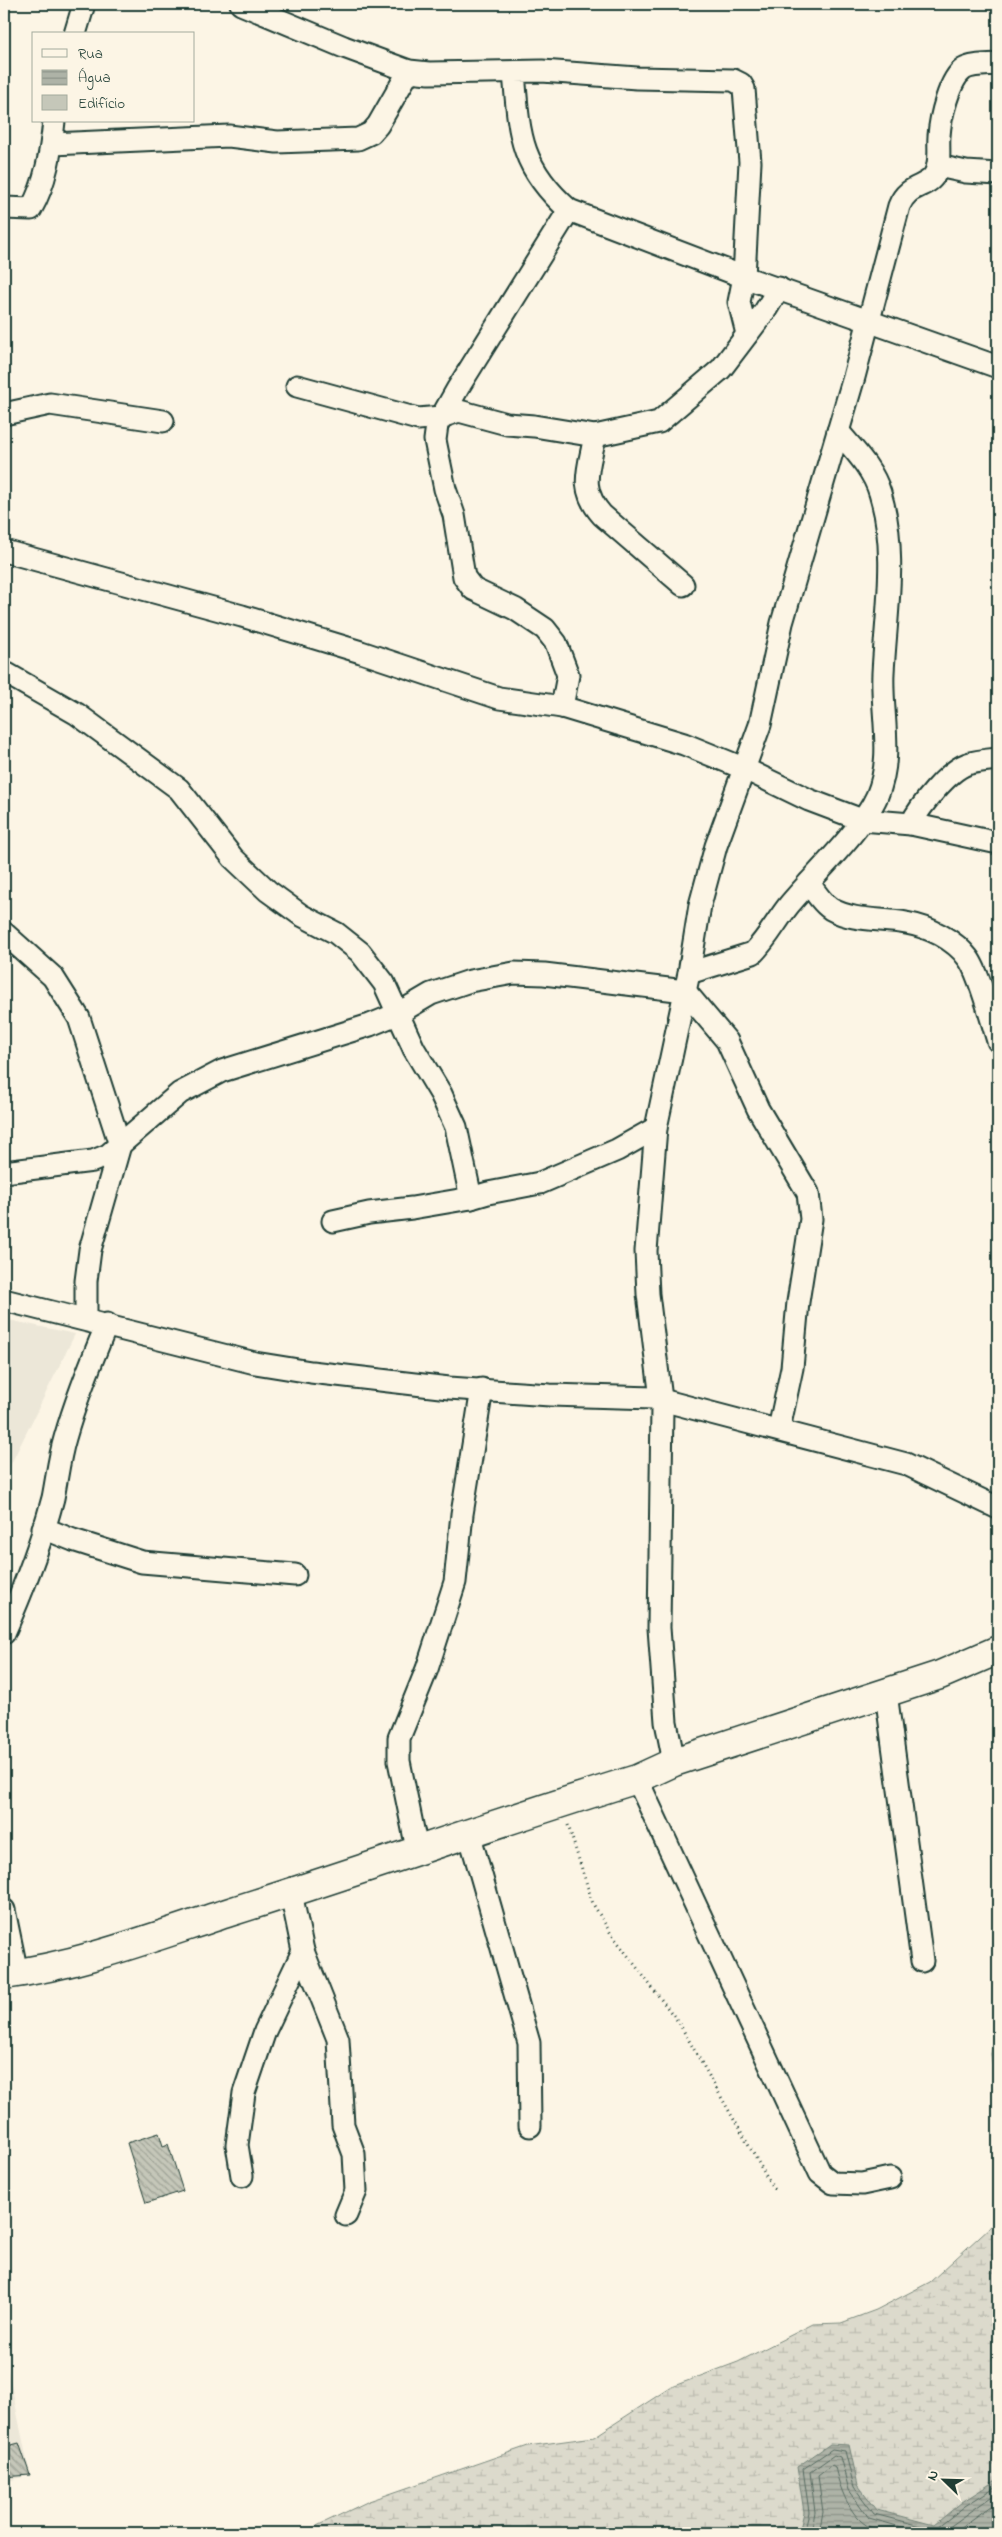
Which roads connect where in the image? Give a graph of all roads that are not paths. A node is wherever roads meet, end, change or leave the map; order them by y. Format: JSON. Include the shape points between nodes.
{"nodes":[{"id":1,"x":84,"y":4,"type":"edge"},
{"id":2,"x":242,"y":4,"type":"edge"},
{"id":3,"x":76,"y":32,"type":"edge"},
{"id":4,"x":998,"y":64,"type":"edge"},
{"id":5,"x":409,"y":70,"type":"junction"},
{"id":6,"x":514,"y":72,"type":"junction"},
{"id":7,"x":54,"y":122,"type":"edge"},
{"id":8,"x":52,"y":144,"type":"junction"},
{"id":9,"x":938,"y":166,"type":"junction"},
{"id":10,"x":998,"y":174,"type":"edge"},
{"id":11,"x":4,"y":208,"type":"edge"},
{"id":12,"x":569,"y":210,"type":"junction"},
{"id":13,"x":744,"y":277,"type":"junction"},
{"id":14,"x":779,"y":288,"type":"junction"},
{"id":15,"x":868,"y":321,"type":"junction"},
{"id":16,"x":747,"y":334,"type":"junction"},
{"id":17,"x":998,"y":366,"type":"edge"},
{"id":18,"x":297,"y":386,"type":"dead end"},
{"id":19,"x":4,"y":414,"type":"edge"},
{"id":20,"x":442,"y":417,"type":"junction"},
{"id":21,"x":163,"y":421,"type":"dead end"},
{"id":22,"x":838,"y":431,"type":"junction"},
{"id":23,"x":594,"y":436,"type":"junction"},
{"id":24,"x":4,"y":551,"type":"edge"},
{"id":25,"x":684,"y":585,"type":"dead end"},
{"id":26,"x":4,"y":672,"type":"edge"},
{"id":27,"x":562,"y":707,"type":"junction"},
{"id":28,"x":998,"y":759,"type":"edge"},
{"id":29,"x":743,"y":768,"type":"junction"},
{"id":30,"x":862,"y":820,"type":"junction"},
{"id":31,"x":911,"y":824,"type":"junction"},
{"id":32,"x":998,"y":843,"type":"edge"},
{"id":33,"x":809,"y":883,"type":"junction"},
{"id":34,"x":4,"y":933,"type":"edge"},
{"id":35,"x":687,"y":982,"type":"junction"},
{"id":36,"x":397,"y":1014,"type":"junction"},
{"id":37,"x":998,"y":1041,"type":"edge"},
{"id":38,"x":656,"y":1128,"type":"junction"},
{"id":39,"x":120,"y":1145,"type":"junction"},
{"id":40,"x":4,"y":1172,"type":"edge"},
{"id":41,"x":471,"y":1198,"type":"junction"},
{"id":42,"x":332,"y":1221,"type":"dead end"},
{"id":43,"x":4,"y":1300,"type":"edge"},
{"id":44,"x":86,"y":1319,"type":"junction"},
{"id":45,"x":107,"y":1324,"type":"junction"},
{"id":46,"x":482,"y":1389,"type":"junction"},
{"id":47,"x":661,"y":1400,"type":"junction"},
{"id":48,"x":779,"y":1429,"type":"junction"},
{"id":49,"x":998,"y":1508,"type":"edge"},
{"id":50,"x":43,"y":1528,"type":"junction"},
{"id":51,"x":295,"y":1576,"type":"dead end"},
{"id":52,"x":4,"y":1633,"type":"edge"},
{"id":53,"x":998,"y":1650,"type":"edge"},
{"id":54,"x":886,"y":1693,"type":"junction"},
{"id":55,"x":674,"y":1762,"type":"junction"},
{"id":56,"x":637,"y":1779,"type":"junction"},
{"id":57,"x":469,"y":1833,"type":"junction"},
{"id":58,"x":418,"y":1849,"type":"junction"},
{"id":59,"x":291,"y":1892,"type":"junction"},
{"id":60,"x":4,"y":1910,"type":"edge"},
{"id":61,"x":303,"y":1951,"type":"junction"},
{"id":62,"x":922,"y":1961,"type":"dead end"},
{"id":63,"x":10,"y":1974,"type":"edge"},
{"id":64,"x":530,"y":2126,"type":"dead end"},
{"id":65,"x":242,"y":2176,"type":"dead end"},
{"id":66,"x":890,"y":2178,"type":"dead end"},
{"id":67,"x":346,"y":2216,"type":"dead end"}],
"edges":[{"from":1,"to":3,"type":"street"},
{"from":2,"to":5,"type":"street","via":[[344,47]]},
{"from":4,"to":9,"type":"street","via":[[965,68],[956,77],[939,136]]},
{"from":5,"to":6,"type":"street","via":[[429,73]]},
{"from":5,"to":8,"type":"street","via":[[378,125],[371,133],[358,139],[277,142],[229,136]]},
{"from":6,"to":12,"type":"street","via":[[518,129],[524,151],[530,164]]},
{"from":6,"to":13,"type":"street","via":[[733,80],[742,84],[750,162]]},
{"from":7,"to":8,"type":"street"},
{"from":8,"to":11,"type":"street","via":[[39,195],[31,209]]},
{"from":9,"to":10,"type":"street"},
{"from":9,"to":15,"type":"street","via":[[934,176],[903,196]]},
{"from":12,"to":13,"type":"street"},
{"from":12,"to":20,"type":"street"},
{"from":13,"to":14,"type":"street"},
{"from":13,"to":16,"type":"street","via":[[739,302]]},
{"from":14,"to":15,"type":"street"},
{"from":14,"to":16,"type":"street"},
{"from":15,"to":17,"type":"street"},
{"from":15,"to":22,"type":"street"},
{"from":16,"to":23,"type":"street","via":[[722,369],[659,422]]},
{"from":18,"to":20,"type":"street","via":[[418,419]]},
{"from":19,"to":21,"type":"street","via":[[50,404]]},
{"from":20,"to":23,"type":"street","via":[[459,411],[507,424]]},
{"from":20,"to":27,"type":"street","via":[[435,440],[454,515],[464,577],[473,589],[541,625],[556,643],[568,675]]},
{"from":22,"to":29,"type":"street","via":[[782,623],[754,747]]},
{"from":22,"to":30,"type":"street","via":[[875,477],[889,529],[890,583],[883,674],[887,747],[877,796]]},
{"from":23,"to":25,"type":"street","via":[[586,489],[590,502]]},
{"from":24,"to":27,"type":"street","via":[[242,616],[499,698]]},
{"from":26,"to":36,"type":"street","via":[[77,714],[179,789],[234,858],[268,891],[300,915],[336,933],[360,952],[384,984]]},
{"from":27,"to":29,"type":"street","via":[[684,744]]},
{"from":28,"to":31,"type":"street","via":[[967,764],[957,770],[924,803]]},
{"from":29,"to":30,"type":"street","via":[[809,800]]},
{"from":29,"to":35,"type":"street","via":[[700,905]]},
{"from":30,"to":31,"type":"street"},
{"from":30,"to":33,"type":"street"},
{"from":31,"to":32,"type":"street"},
{"from":33,"to":35,"type":"street","via":[[753,953]]},
{"from":33,"to":37,"type":"street","via":[[831,909],[859,918],[907,923],[946,937],[961,949],[970,960]]},
{"from":34,"to":39,"type":"street","via":[[53,977],[79,1018]]},
{"from":35,"to":36,"type":"street","via":[[514,973],[470,981],[432,994]]},
{"from":35,"to":38,"type":"street"},
{"from":35,"to":48,"type":"street","via":[[727,1041],[758,1109],[808,1193],[811,1219],[792,1368]]},
{"from":36,"to":39,"type":"street","via":[[222,1071],[180,1093]]},
{"from":36,"to":41,"type":"street","via":[[456,1127]]},
{"from":38,"to":41,"type":"street","via":[[617,1150],[540,1183]]},
{"from":38,"to":47,"type":"street","via":[[646,1251]]},
{"from":39,"to":40,"type":"street","via":[[93,1161]]},
{"from":39,"to":44,"type":"street","via":[[90,1250]]},
{"from":41,"to":42,"type":"street"},
{"from":43,"to":44,"type":"street"},
{"from":44,"to":45,"type":"street"},
{"from":45,"to":46,"type":"street","via":[[256,1363],[367,1380]]},
{"from":45,"to":50,"type":"street","via":[[64,1440]]},
{"from":46,"to":47,"type":"street"},
{"from":46,"to":58,"type":"street","via":[[455,1582],[427,1669],[399,1738],[399,1761]]},
{"from":47,"to":48,"type":"street"},
{"from":47,"to":55,"type":"street","via":[[659,1628],[666,1722]]},
{"from":48,"to":49,"type":"street","via":[[906,1464]]},
{"from":50,"to":51,"type":"street","via":[[142,1562]]},
{"from":50,"to":52,"type":"street","via":[[18,1604]]},
{"from":53,"to":54,"type":"main road","via":[[940,1675]]},
{"from":54,"to":55,"type":"main road"},
{"from":54,"to":62,"type":"street"},
{"from":55,"to":56,"type":"main road"},
{"from":56,"to":57,"type":"main road"},
{"from":56,"to":66,"type":"street","via":[[820,2173],[833,2183],[862,2184]]},
{"from":57,"to":58,"type":"main road"},
{"from":57,"to":64,"type":"street","via":[[529,2043]]},
{"from":58,"to":59,"type":"main road"},
{"from":59,"to":61,"type":"street"},
{"from":59,"to":63,"type":"main road","via":[[112,1950]]},
{"from":60,"to":63,"type":"street"},
{"from":61,"to":65,"type":"street","via":[[265,2030],[244,2094],[236,2145]]},
{"from":61,"to":67,"type":"street","via":[[338,2039],[343,2125],[354,2154],[356,2191]]}]}
